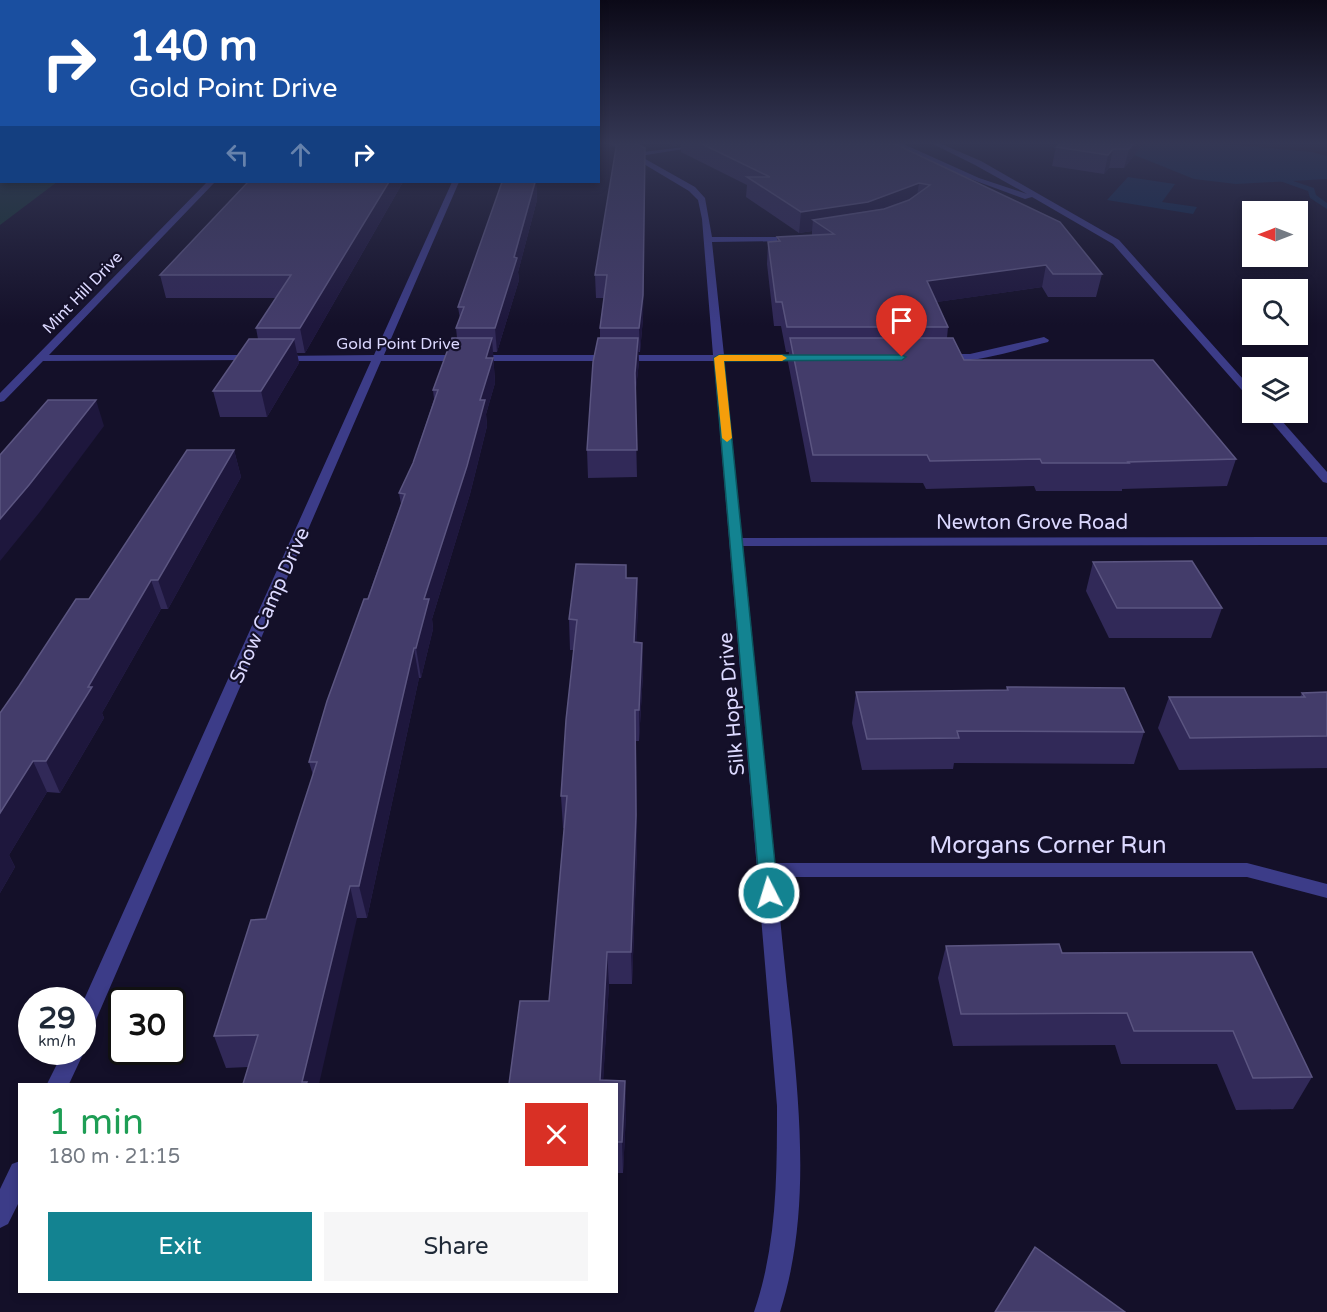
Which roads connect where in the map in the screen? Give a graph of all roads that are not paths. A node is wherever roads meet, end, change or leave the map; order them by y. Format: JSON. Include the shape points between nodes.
{"nodes":[{"id":1,"x":190,"y":203,"type":"edge"},
{"id":2,"x":446,"y":203,"type":"edge"},
{"id":3,"x":702,"y":203,"type":"edge"},
{"id":4,"x":1046,"y":203,"type":"edge"},
{"id":5,"x":810,"y":237,"type":"edge"},
{"id":6,"x":708,"y":240,"type":"junction"},
{"id":7,"x":1044,"y":340,"type":"dead end"},
{"id":8,"x":380,"y":357,"type":"junction"},
{"id":9,"x":934,"y":357,"type":"edge"},
{"id":10,"x":39,"y":358,"type":"junction"},
{"id":11,"x":719,"y":358,"type":"junction"},
{"id":12,"x":826,"y":358,"type":"edge"},
{"id":13,"x":1242,"y":384,"type":"edge"},
{"id":14,"x":0,"y":399,"type":"edge"},
{"id":15,"x":1278,"y":423,"type":"edge"},
{"id":16,"x":1327,"y":478,"type":"edge"},
{"id":17,"x":1327,"y":541,"type":"edge"},
{"id":18,"x":737,"y":542,"type":"junction"},
{"id":19,"x":767,"y":870,"type":"junction"},
{"id":20,"x":1327,"y":891,"type":"edge"},
{"id":21,"x":96,"y":997,"type":"edge"},
{"id":22,"x":67,"y":1065,"type":"edge"},
{"id":23,"x":58,"y":1083,"type":"edge"},
{"id":24,"x":18,"y":1176,"type":"edge"},
{"id":25,"x":0,"y":1216,"type":"edge"},
{"id":26,"x":767,"y":1312,"type":"edge"}],
"edges":[{"from":1,"to":10,"type":"street","name":"Mint Hill Drive"},
{"from":2,"to":8,"type":"street","name":"Snow Camp Drive"},
{"from":3,"to":6,"type":"street","name":"Silk Hope Drive"},
{"from":4,"to":13,"type":"street","via":[[1116,242]]},
{"from":5,"to":6,"type":"street"},
{"from":6,"to":11,"type":"street","name":"Silk Hope Drive"},
{"from":7,"to":9,"type":"street","via":[[970,357]]},
{"from":8,"to":10,"type":"street","name":"Gold Point Drive"},
{"from":8,"to":11,"type":"street","name":"Gold Point Drive"},
{"from":8,"to":21,"type":"street","name":"Snow Camp Drive"},
{"from":10,"to":14,"type":"street","name":"Mint Hill Drive"},
{"from":11,"to":12,"type":"street","name":"Gold Point Drive"},
{"from":11,"to":18,"type":"street","name":"Silk Hope Drive"},
{"from":15,"to":16,"type":"street"},
{"from":17,"to":18,"type":"street","name":"Newton Grove Road"},
{"from":18,"to":19,"type":"street","name":"Silk Hope Drive"},
{"from":19,"to":20,"type":"street","name":"Morgans Corner Run","via":[[1246,870]]},
{"from":19,"to":26,"type":"street","name":"Silk Hope Drive","via":[[788,1106],[789,1183],[776,1290]]},
{"from":22,"to":23,"type":"street"},
{"from":24,"to":25,"type":"street"}]}
